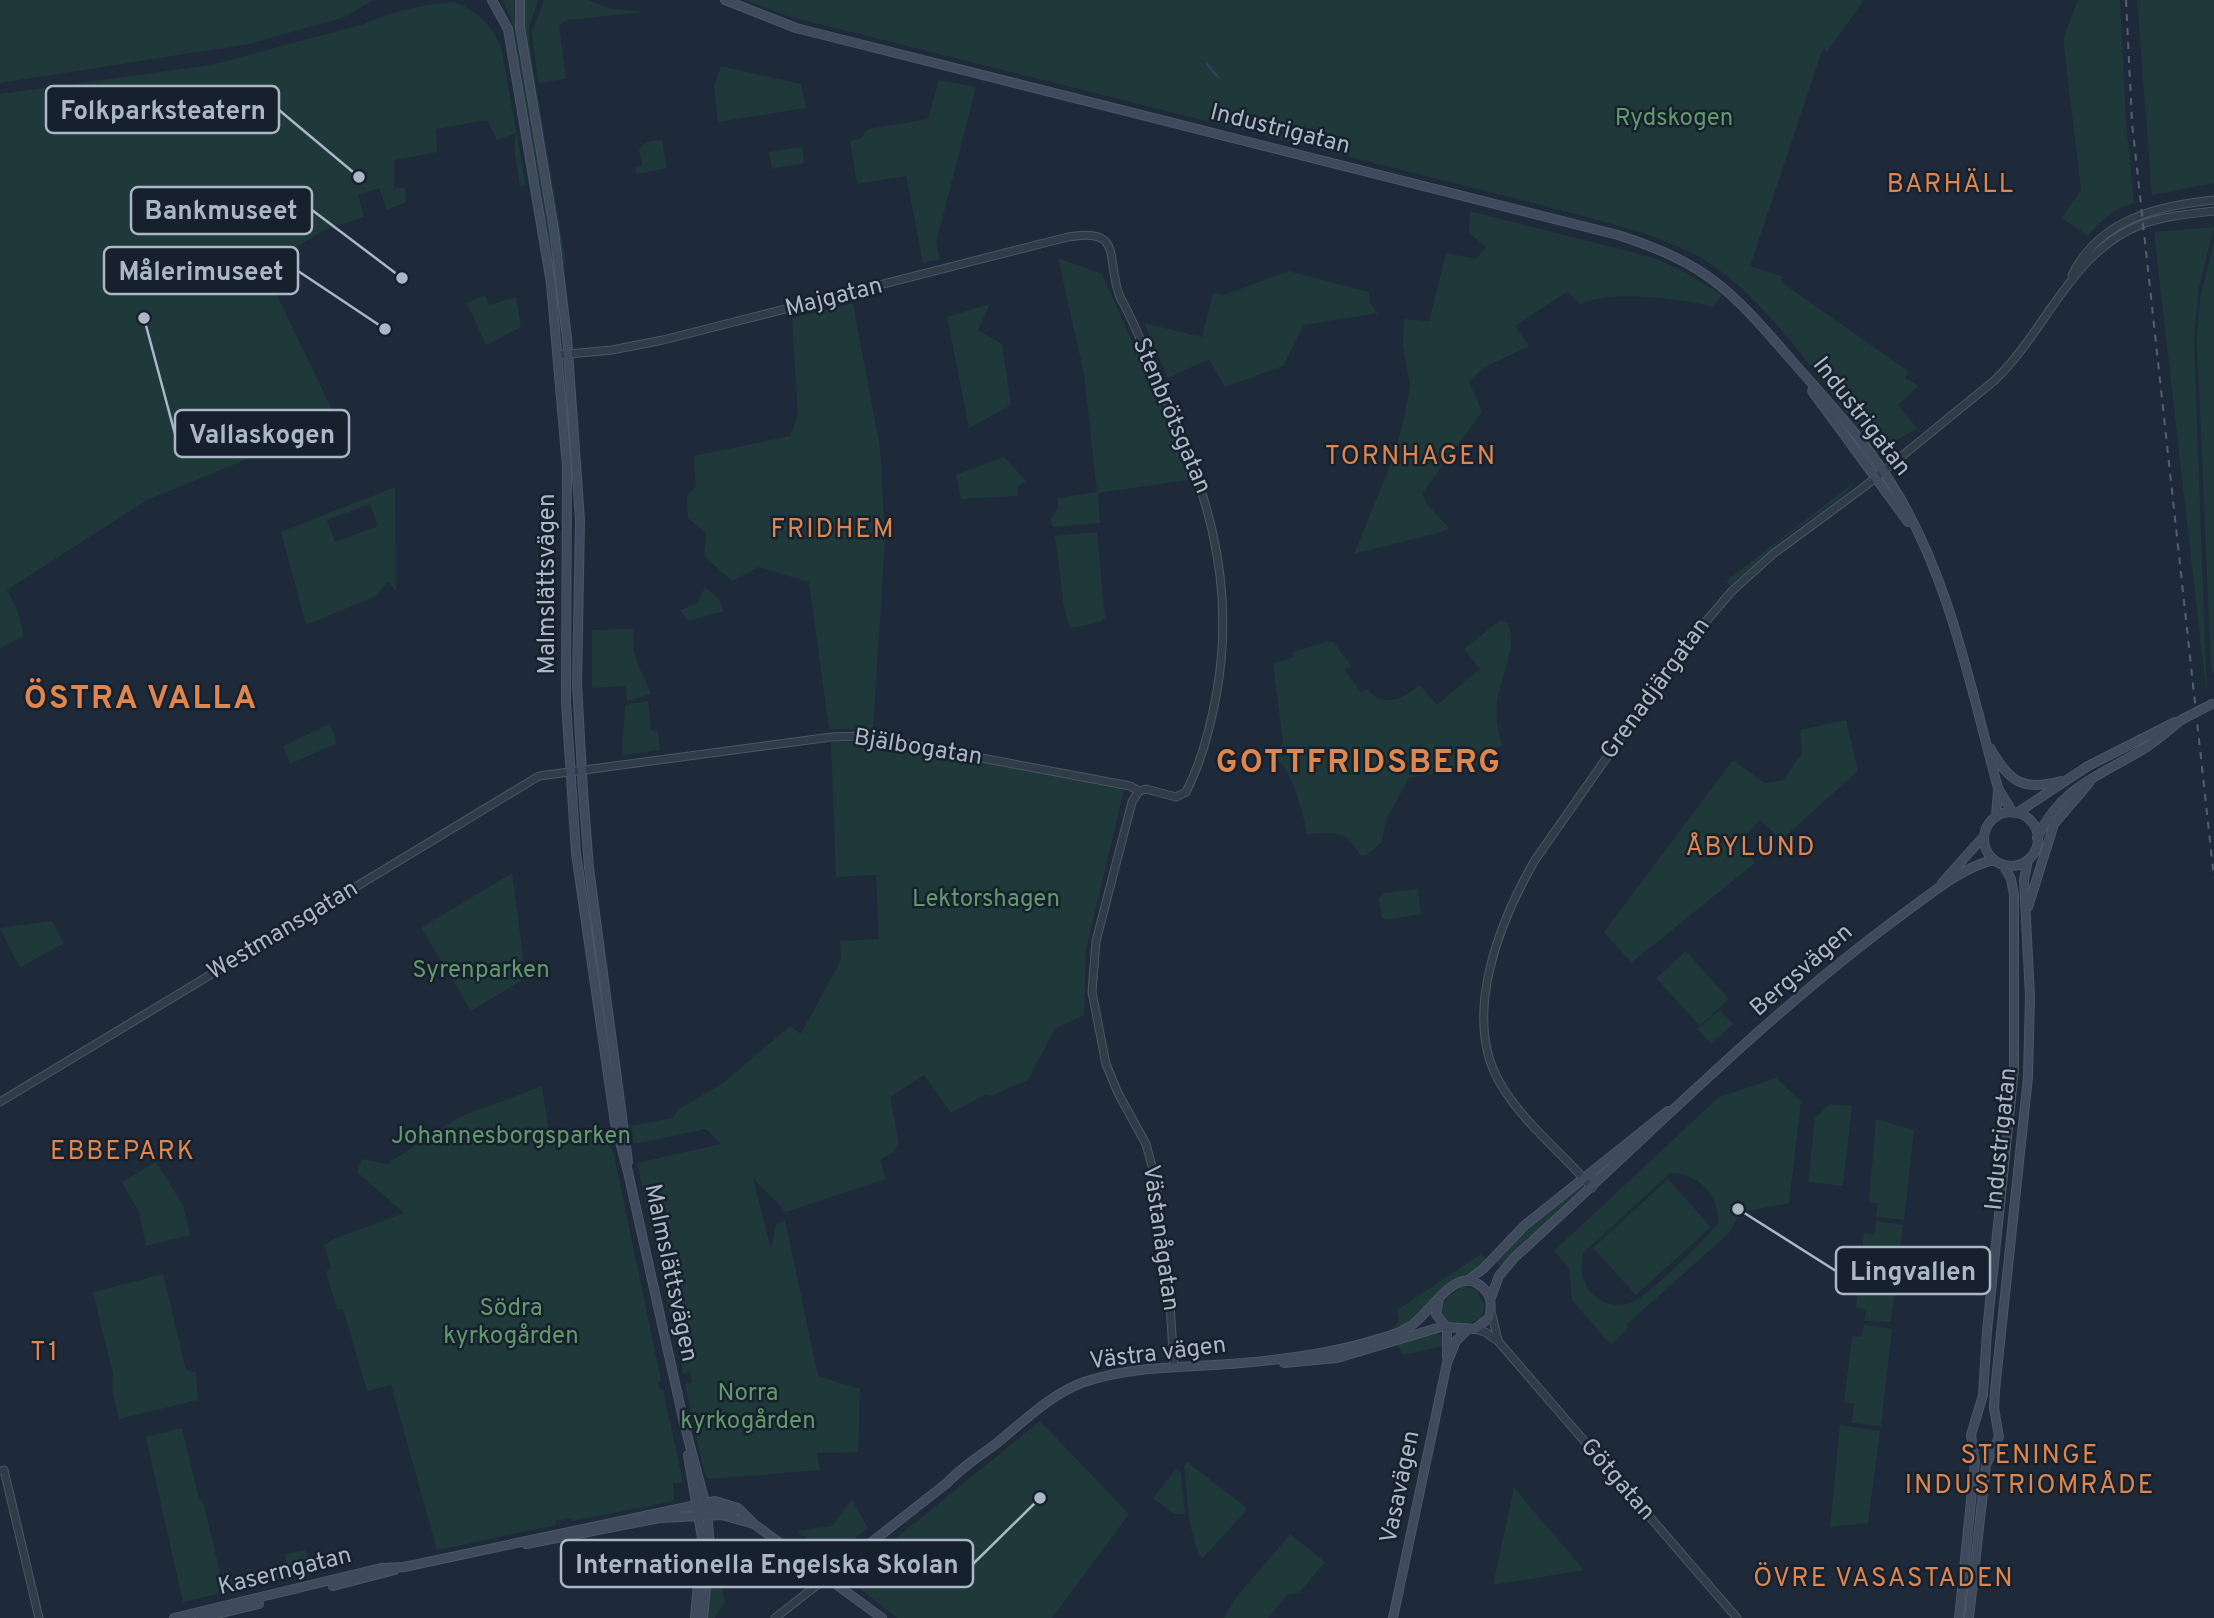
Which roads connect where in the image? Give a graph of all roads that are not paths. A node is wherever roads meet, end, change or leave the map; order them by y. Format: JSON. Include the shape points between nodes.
{"nodes":[{"id":1,"x":492,"y":0,"type":"edge"},
{"id":2,"x":520,"y":0,"type":"edge"},
{"id":3,"x":725,"y":0,"type":"edge"},
{"id":4,"x":2214,"y":200,"type":"edge"},
{"id":5,"x":2214,"y":211,"type":"edge"},
{"id":6,"x":1108,"y":241,"type":"joint"},
{"id":7,"x":2069,"y":282,"type":"junction"},
{"id":8,"x":569,"y":354,"type":"junction"},
{"id":9,"x":558,"y":355,"type":"junction"},
{"id":10,"x":1791,"y":360,"type":"junction"},
{"id":11,"x":1883,"y":471,"type":"junction"},
{"id":12,"x":1875,"y":478,"type":"junction"},
{"id":13,"x":1918,"y":537,"type":"junction"},
{"id":14,"x":2214,"y":703,"type":"edge"},
{"id":15,"x":2181,"y":720,"type":"junction"},
{"id":16,"x":1984,"y":738,"type":"junction"},
{"id":17,"x":581,"y":769,"type":"junction"},
{"id":18,"x":569,"y":771,"type":"junction"},
{"id":19,"x":2095,"y":776,"type":"junction"},
{"id":20,"x":2067,"y":779,"type":"junction"},
{"id":21,"x":1998,"y":788,"type":"junction"},
{"id":22,"x":1139,"y":790,"type":"junction"},
{"id":23,"x":1180,"y":796,"type":"joint"},
{"id":24,"x":2015,"y":813,"type":"junction"},
{"id":25,"x":1996,"y":817,"type":"junction"},
{"id":26,"x":1984,"y":836,"type":"junction"},
{"id":27,"x":2037,"y":838,"type":"junction"},
{"id":28,"x":2028,"y":859,"type":"junction"},
{"id":29,"x":1994,"y":860,"type":"junction"},
{"id":30,"x":2003,"y":865,"type":"junction"},
{"id":31,"x":1937,"y":889,"type":"junction"},
{"id":32,"x":2027,"y":914,"type":"junction"},
{"id":33,"x":1699,"y":1089,"type":"junction"},
{"id":34,"x":0,"y":1102,"type":"edge"},
{"id":35,"x":628,"y":1172,"type":"junction"},
{"id":36,"x":1583,"y":1177,"type":"junction"},
{"id":37,"x":1592,"y":1188,"type":"junction"},
{"id":38,"x":1468,"y":1280,"type":"junction"},
{"id":39,"x":1439,"y":1298,"type":"junction"},
{"id":40,"x":1490,"y":1304,"type":"junction"},
{"id":41,"x":1446,"y":1327,"type":"junction"},
{"id":42,"x":1471,"y":1329,"type":"junction"},
{"id":43,"x":1498,"y":1341,"type":"junction"},
{"id":44,"x":1241,"y":1363,"type":"junction"},
{"id":45,"x":1447,"y":1363,"type":"junction"},
{"id":46,"x":1174,"y":1367,"type":"junction"},
{"id":47,"x":1978,"y":1419,"type":"junction"},
{"id":48,"x":1997,"y":1422,"type":"junction"},
{"id":49,"x":1973,"y":1447,"type":"junction"},
{"id":50,"x":1991,"y":1452,"type":"junction"},
{"id":51,"x":2,"y":1471,"type":"edge"},
{"id":52,"x":702,"y":1510,"type":"junction"},
{"id":53,"x":754,"y":1524,"type":"junction"},
{"id":54,"x":509,"y":1545,"type":"junction"},
{"id":55,"x":404,"y":1567,"type":"junction"},
{"id":56,"x":826,"y":1578,"type":"junction"},
{"id":57,"x":39,"y":1618,"type":"edge"},
{"id":58,"x":174,"y":1618,"type":"edge"},
{"id":59,"x":200,"y":1618,"type":"edge"},
{"id":60,"x":695,"y":1618,"type":"edge"},
{"id":61,"x":703,"y":1618,"type":"edge"},
{"id":62,"x":775,"y":1618,"type":"edge"},
{"id":63,"x":882,"y":1618,"type":"edge"},
{"id":64,"x":1393,"y":1618,"type":"edge"},
{"id":65,"x":1737,"y":1618,"type":"edge"},
{"id":66,"x":1959,"y":1618,"type":"edge"},
{"id":67,"x":1969,"y":1618,"type":"edge"}],
"edges":[{"from":1,"to":9,"type":"main road","name":"Malmslättsvägen","via":[[508,29],[551,283]]},
{"from":2,"to":8,"type":"main road","name":"Malmslättsvägen","via":[[519,19]]},
{"from":3,"to":10,"type":"main road","name":"Industrigatan","via":[[796,28],[1648,245],[1693,265],[1730,290]]},
{"from":4,"to":7,"type":"street","name":"Grenadjärgatan","via":[[2157,209],[2122,222],[2087,251]]},
{"from":5,"to":7,"type":"street","name":"Grenadjärgatan","via":[[2153,220],[2125,232],[2098,251]]},
{"from":6,"to":8,"type":"street","name":"Majgatan","via":[[1095,236],[1068,237],[675,337]]},
{"from":6,"to":23,"type":"street","name":"Stenbrötsgatan","via":[[1120,297],[1200,480],[1221,569],[1223,630],[1216,695],[1199,759],[1188,789]]},
{"from":7,"to":11,"type":"street","name":"Grenadjärgatan","via":[[2005,371]]},
{"from":8,"to":9,"type":"street","name":"Majgatan"},
{"from":8,"to":17,"type":"main road","name":"Malmslättsvägen","via":[[580,520],[576,649]]},
{"from":9,"to":18,"type":"main road","name":"Malmslättsvägen","via":[[569,520]]},
{"from":10,"to":11,"type":"main road","name":"Industrigatan"},
{"from":10,"to":12,"type":"main road","name":"Industrigatan"},
{"from":11,"to":12,"type":"street","name":"Grenadjärgatan"},
{"from":11,"to":13,"type":"main road","name":"Industrigatan"},
{"from":12,"to":13,"type":"main road","name":"Industrigatan"},
{"from":12,"to":36,"type":"street","name":"Grenadjärgatan","via":[[1773,554],[1699,628],[1561,821],[1515,897],[1486,995],[1488,1056],[1506,1092]]},
{"from":13,"to":16,"type":"main road","name":"Industrigatan","via":[[1945,599]]},
{"from":14,"to":15,"type":"main road","bridge":true},
{"from":15,"to":19,"type":"main road","via":[[2156,741]]},
{"from":15,"to":20,"type":"main road","via":[[2152,731]]},
{"from":16,"to":20,"type":"main road","via":[[2006,772],[2020,783],[2036,786]]},
{"from":16,"to":21,"type":"main road","name":"Industrigatan"},
{"from":17,"to":18,"type":"street","name":"Bjälbogatan"},
{"from":17,"to":22,"type":"street","name":"Bjälbogatan","via":[[865,736]]},
{"from":17,"to":35,"type":"main road","name":"Malmslättsvägen","via":[[589,868]]},
{"from":18,"to":34,"type":"street","name":"Westmansgatan","via":[[529,781]]},
{"from":18,"to":35,"type":"main road","name":"Malmslättsvägen","via":[[603,1049]]},
{"from":19,"to":27,"type":"main road","via":[[2057,804]]},
{"from":19,"to":32,"type":"main road","via":[[2054,824]]},
{"from":20,"to":24,"type":"main road"},
{"from":21,"to":24,"type":"main road","name":"Industrigatan"},
{"from":21,"to":25,"type":"main road","name":"Industrigatan"},
{"from":22,"to":23,"type":"street","name":"Bjälbogatan"},
{"from":22,"to":46,"type":"street","name":"Västanågatan","via":[[1096,941],[1092,992],[1106,1064],[1144,1139],[1157,1184]]},
{"from":24,"to":25,"type":"main road"},
{"from":24,"to":27,"type":"main road","via":[[2031,822]]},
{"from":25,"to":26,"type":"main road"},
{"from":26,"to":29,"type":"main road"},
{"from":26,"to":31,"type":"main road","name":"Bergsvägen"},
{"from":27,"to":28,"type":"main road"},
{"from":28,"to":30,"type":"main road","via":[[2014,866]]},
{"from":28,"to":32,"type":"main road","name":"Industrigatan","via":[[2024,880]]},
{"from":29,"to":30,"type":"main road"},
{"from":29,"to":31,"type":"main road","name":"Bergsvägen"},
{"from":30,"to":47,"type":"main road","name":"Industrigatan","via":[[2014,895],[2014,1069]]},
{"from":31,"to":33,"type":"main road","name":"Bergsvägen","via":[[1821,977]]},
{"from":32,"to":48,"type":"main road","name":"Industrigatan","via":[[2028,1077],[1994,1391]]},
{"from":33,"to":36,"type":"main road","name":"Bergsvägen"},
{"from":33,"to":37,"type":"main road","name":"Bergsvägen"},
{"from":35,"to":52,"type":"main road","name":"Malmslättsvägen"},
{"from":36,"to":37,"type":"street","name":"Grenadjärgatan"},
{"from":36,"to":38,"type":"main road","name":"Bergsvägen"},
{"from":37,"to":40,"type":"main road","name":"Bergsvägen","via":[[1507,1265]]},
{"from":38,"to":39,"type":"main road"},
{"from":38,"to":40,"type":"main road","via":[[1484,1289]]},
{"from":39,"to":41,"type":"main road","via":[[1436,1314]]},
{"from":39,"to":44,"type":"main road","name":"Västra vägen","via":[[1416,1322],[1378,1339],[1327,1352]]},
{"from":40,"to":42,"type":"main road","via":[[1486,1321]]},
{"from":40,"to":43,"type":"street","name":"Götgatan"},
{"from":41,"to":42,"type":"main road"},
{"from":41,"to":44,"type":"main road","name":"Västra vägen","via":[[1328,1359]]},
{"from":41,"to":45,"type":"main road","name":"Vasavägen"},
{"from":42,"to":43,"type":"street","name":"Götgatan"},
{"from":42,"to":45,"type":"main road","name":"Vasavägen","via":[[1458,1338]]},
{"from":43,"to":65,"type":"street","name":"Götgatan"},
{"from":44,"to":46,"type":"main road","name":"Västra vägen"},
{"from":45,"to":64,"type":"main road","name":"Vasavägen"},
{"from":46,"to":56,"type":"main road","name":"Västra vägen","via":[[1105,1377],[1076,1385],[1052,1399]]},
{"from":47,"to":48,"type":"main road","via":[[1989,1417]]},
{"from":47,"to":49,"type":"main road","via":[[1972,1430]]},
{"from":48,"to":50,"type":"main road","via":[[2000,1437]]},
{"from":49,"to":50,"type":"main road"},
{"from":49,"to":66,"type":"main road"},
{"from":50,"to":67,"type":"main road","via":[[1984,1478]]},
{"from":51,"to":57,"type":"street"},
{"from":52,"to":53,"type":"main road"},
{"from":52,"to":53,"type":"main road","via":[[723,1502]]},
{"from":52,"to":54,"type":"main road","name":"Kaserngatan"},
{"from":52,"to":54,"type":"main road","name":"Kaserngatan"},
{"from":52,"to":60,"type":"main road"},
{"from":52,"to":61,"type":"main road","via":[[710,1547]]},
{"from":53,"to":56,"type":"main road"},
{"from":54,"to":55,"type":"main road","name":"Kaserngatan"},
{"from":55,"to":58,"type":"main road","name":"Kaserngatan"},
{"from":55,"to":59,"type":"main road","name":"Kaserngatan"},
{"from":56,"to":62,"type":"street","name":"Västra vägen"},
{"from":56,"to":63,"type":"main road"}]}
